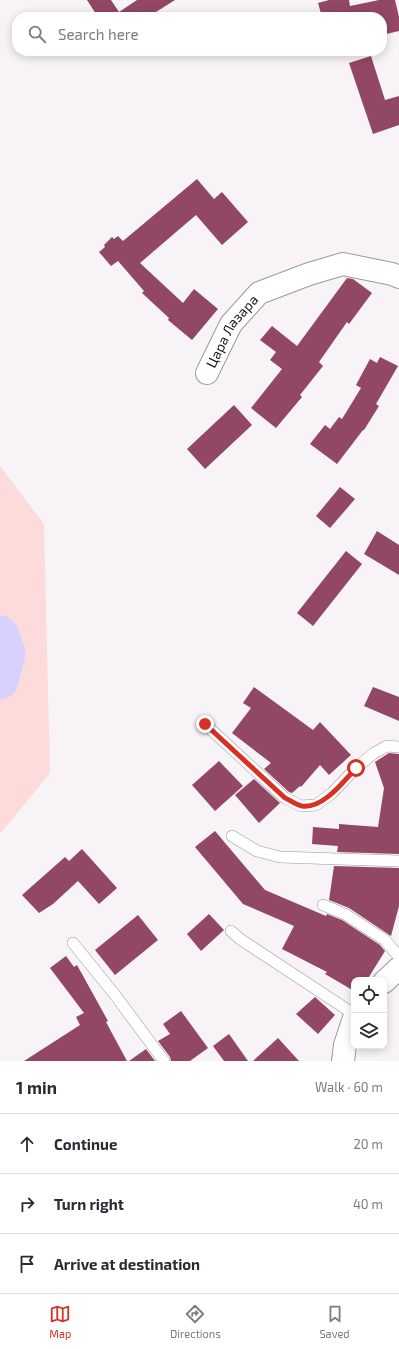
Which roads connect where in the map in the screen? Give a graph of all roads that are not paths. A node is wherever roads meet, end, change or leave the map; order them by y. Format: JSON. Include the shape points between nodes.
{"nodes":[{"id":1,"x":399,"y":277,"type":"edge"},
{"id":2,"x":207,"y":373,"type":"dead end"},
{"id":3,"x":205,"y":724,"type":"dead end"},
{"id":4,"x":399,"y":747,"type":"edge"},
{"id":5,"x":232,"y":836,"type":"dead end"},
{"id":6,"x":399,"y":861,"type":"edge"},
{"id":7,"x":323,"y":905,"type":"dead end"},
{"id":8,"x":230,"y":931,"type":"dead end"},
{"id":9,"x":73,"y":944,"type":"dead end"},
{"id":10,"x":399,"y":957,"type":"edge"},
{"id":11,"x":399,"y":968,"type":"edge"},
{"id":12,"x":387,"y":979,"type":"edge"},
{"id":13,"x":352,"y":1013,"type":"edge"},
{"id":14,"x":351,"y":1027,"type":"edge"},
{"id":15,"x":164,"y":1061,"type":"edge"},
{"id":16,"x":344,"y":1061,"type":"edge"}],
"edges":[{"from":1,"to":2,"type":"street","name":"Цара Лазара","via":[[343,264],[259,293],[231,324]]},
{"from":3,"to":4,"type":"lane","via":[[285,798],[301,806],[316,805],[374,753],[387,746]]},
{"from":5,"to":6,"type":"lane","via":[[257,851],[280,857]]},
{"from":7,"to":10,"type":"lane","via":[[346,914],[385,940]]},
{"from":8,"to":13,"type":"lane"},
{"from":9,"to":15,"type":"lane"},
{"from":11,"to":12,"type":"street"},
{"from":14,"to":16,"type":"street","via":[[345,1045]]}]}
